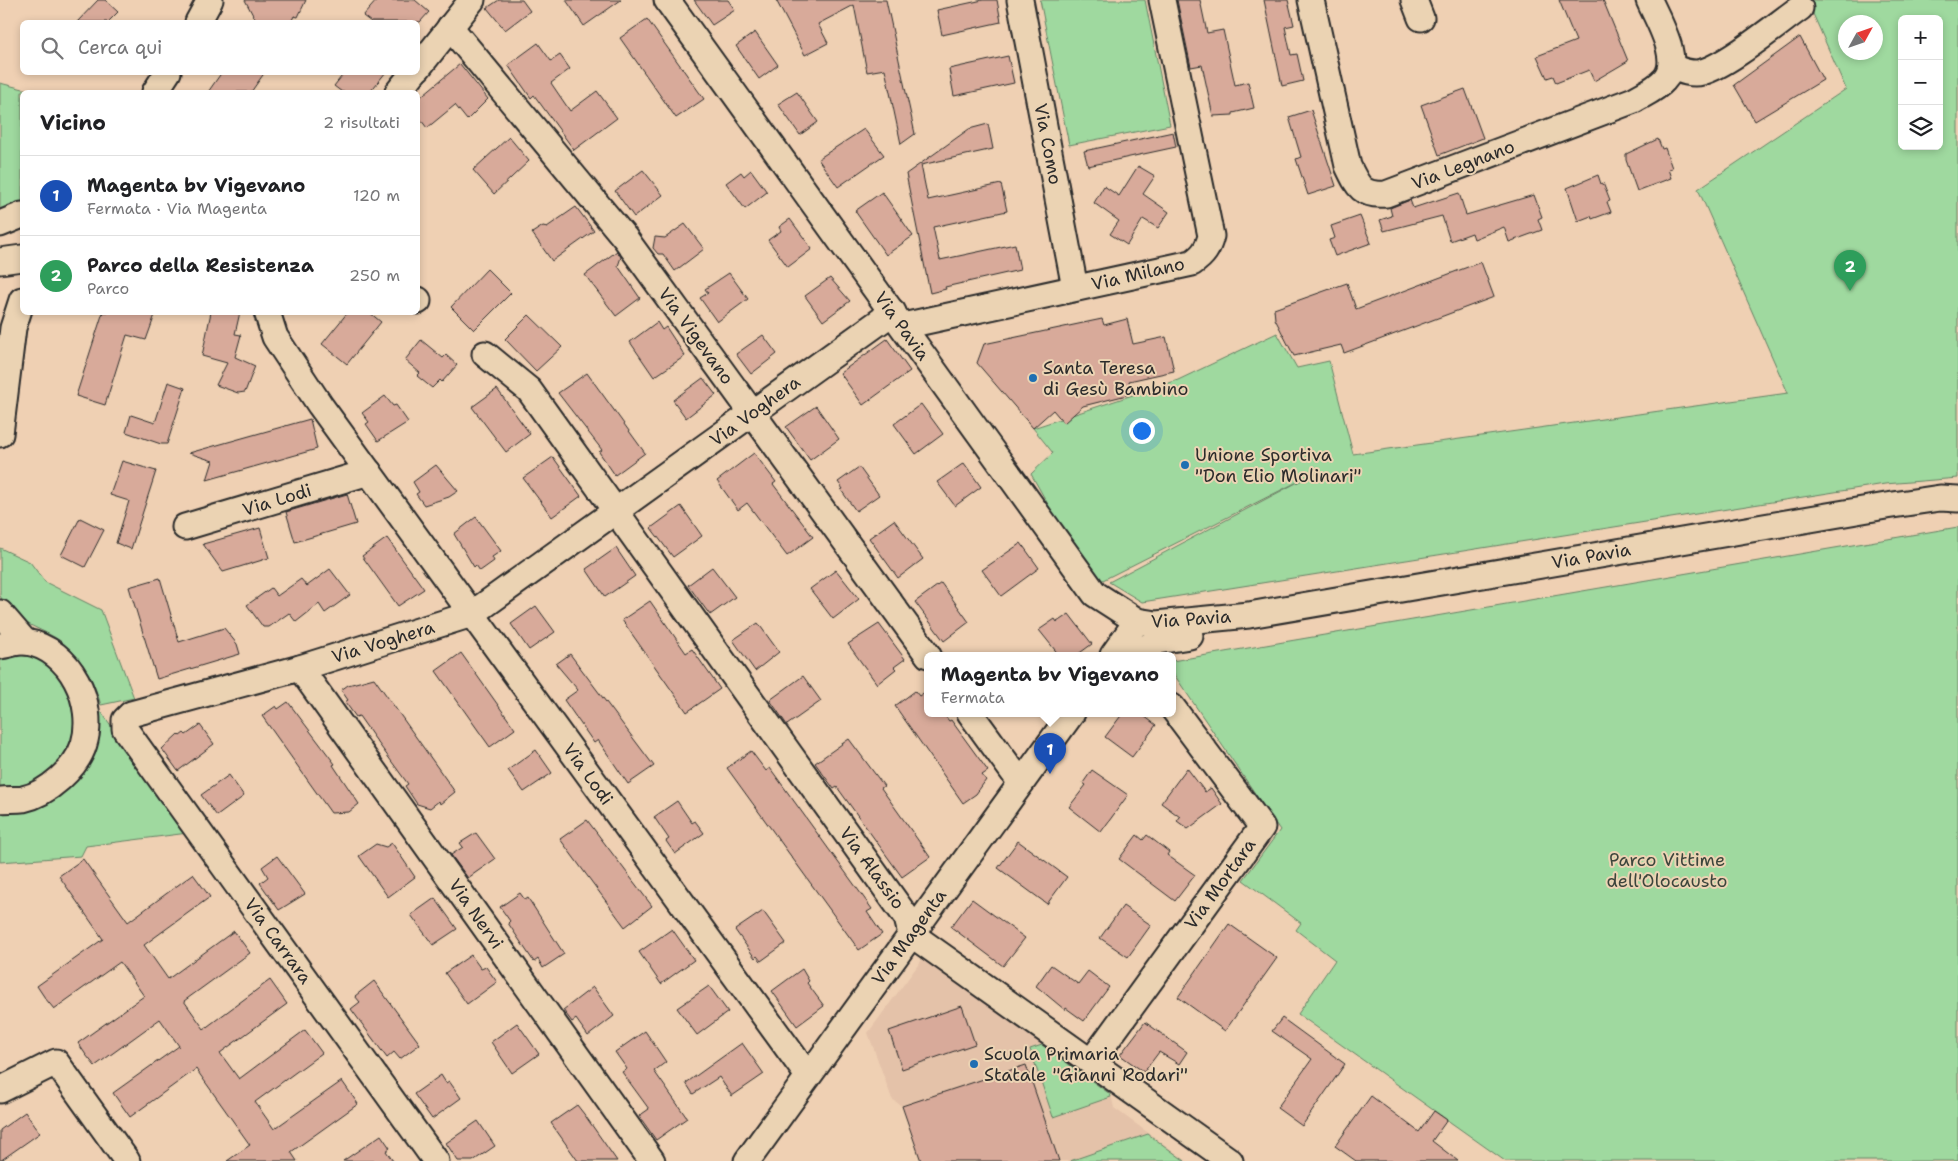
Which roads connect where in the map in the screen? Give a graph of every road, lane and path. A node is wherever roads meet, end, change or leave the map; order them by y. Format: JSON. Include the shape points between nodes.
{"nodes":[{"id":1,"x":210,"y":0,"type":"edge"},
{"id":2,"x":472,"y":0,"type":"edge"},
{"id":3,"x":667,"y":0,"type":"edge"},
{"id":4,"x":1020,"y":0,"type":"edge"},
{"id":5,"x":1162,"y":0,"type":"edge"},
{"id":6,"x":1311,"y":0,"type":"edge"},
{"id":7,"x":1650,"y":0,"type":"edge"},
{"id":8,"x":1800,"y":8,"type":"dead end"},
{"id":9,"x":199,"y":20,"type":"edge"},
{"id":10,"x":450,"y":27,"type":"junction"},
{"id":11,"x":420,"y":65,"type":"edge"},
{"id":12,"x":1672,"y":67,"type":"junction"},
{"id":13,"x":412,"y":75,"type":"edge"},
{"id":14,"x":400,"y":90,"type":"edge"},
{"id":15,"x":20,"y":216,"type":"edge"},
{"id":16,"x":0,"y":224,"type":"edge"},
{"id":17,"x":20,"y":258,"type":"edge"},
{"id":18,"x":0,"y":261,"type":"edge"},
{"id":19,"x":1075,"y":288,"type":"junction"},
{"id":20,"x":20,"y":306,"type":"edge"},
{"id":21,"x":267,"y":315,"type":"edge"},
{"id":22,"x":898,"y":319,"type":"junction"},
{"id":23,"x":485,"y":354,"type":"dead end"},
{"id":24,"x":752,"y":414,"type":"junction"},
{"id":25,"x":0,"y":434,"type":"edge"},
{"id":26,"x":369,"y":472,"type":"junction"},
{"id":27,"x":1958,"y":499,"type":"edge"},
{"id":28,"x":617,"y":510,"type":"junction"},
{"id":29,"x":185,"y":527,"type":"dead end"},
{"id":30,"x":0,"y":613,"type":"edge"},
{"id":31,"x":472,"y":614,"type":"junction"},
{"id":32,"x":1249,"y":614,"type":"junction"},
{"id":33,"x":1137,"y":621,"type":"junction"},
{"id":34,"x":25,"y":642,"type":"junction"},
{"id":35,"x":0,"y":646,"type":"edge"},
{"id":36,"x":926,"y":652,"type":"edge"},
{"id":37,"x":1115,"y":652,"type":"edge"},
{"id":38,"x":1138,"y":652,"type":"edge"},
{"id":39,"x":300,"y":668,"type":"junction"},
{"id":40,"x":1176,"y":712,"type":"edge"},
{"id":41,"x":973,"y":717,"type":"edge"},
{"id":42,"x":1073,"y":717,"type":"edge"},
{"id":43,"x":125,"y":720,"type":"joint"},
{"id":44,"x":1021,"y":783,"type":"junction"},
{"id":45,"x":0,"y":800,"type":"edge"},
{"id":46,"x":911,"y":934,"type":"junction"},
{"id":47,"x":1091,"y":1062,"type":"junction"},
{"id":48,"x":808,"y":1076,"type":"junction"},
{"id":49,"x":0,"y":1090,"type":"edge"},
{"id":50,"x":127,"y":1161,"type":"edge"},
{"id":51,"x":436,"y":1161,"type":"edge"},
{"id":52,"x":652,"y":1161,"type":"edge"},
{"id":53,"x":747,"y":1161,"type":"edge"},
{"id":54,"x":1230,"y":1161,"type":"edge"}],
"edges":[{"from":1,"to":9,"type":"street"},
{"from":2,"to":10,"type":"street"},
{"from":3,"to":22,"type":"street","name":"Via Pavia"},
{"from":4,"to":19,"type":"street","name":"Via Como"},
{"from":5,"to":19,"type":"street","name":"Via Milano","via":[[1211,236],[1208,248],[1192,262]]},
{"from":6,"to":12,"type":"street","name":"Via Legnano","via":[[1348,166],[1354,180],[1372,195],[1386,194],[1634,100],[1664,81]]},
{"from":7,"to":12,"type":"street","via":[[1673,58]]},
{"from":8,"to":12,"type":"street","via":[[1736,54],[1702,72],[1685,72]]},
{"from":10,"to":11,"type":"street"},
{"from":10,"to":24,"type":"street","name":"Via Vigevano","via":[[625,238]]},
{"from":13,"to":14,"type":"street"},
{"from":15,"to":16,"type":"street"},
{"from":17,"to":18,"type":"street"},
{"from":19,"to":22,"type":"street","name":"Via Milano"},
{"from":20,"to":25,"type":"street","via":[[13,328]]},
{"from":21,"to":26,"type":"street","name":"Via Lodi","via":[[275,337],[296,370]]},
{"from":22,"to":24,"type":"street","name":"Via Voghera"},
{"from":22,"to":33,"type":"street","name":"Via Pavia","via":[[1095,594]]},
{"from":23,"to":28,"type":"street","via":[[529,390]]},
{"from":24,"to":28,"type":"street","name":"Via Voghera"},
{"from":24,"to":36,"type":"street","name":"Via Vigevano"},
{"from":26,"to":29,"type":"street","name":"Via Lodi"},
{"from":26,"to":31,"type":"street","name":"Via Lodi"},
{"from":27,"to":32,"type":"street","name":"Via Pavia","via":[[1940,498],[1886,506]]},
{"from":28,"to":31,"type":"street","name":"Via Voghera"},
{"from":28,"to":46,"type":"street","name":"Via Alassio","via":[[907,918]]},
{"from":30,"to":34,"type":"street"},
{"from":31,"to":39,"type":"street","name":"Via Voghera"},
{"from":31,"to":48,"type":"street","name":"Via Lodi"},
{"from":32,"to":33,"type":"street","name":"Via Pavia","via":[[1156,624]]},
{"from":32,"to":38,"type":"street","via":[[1230,630],[1158,641]]},
{"from":33,"to":37,"type":"street"},
{"from":34,"to":35,"type":"street"},
{"from":34,"to":45,"type":"street","via":[[56,656],[70,670],[82,693],[87,714],[84,745],[65,775],[42,792],[23,799]]},
{"from":39,"to":43,"type":"street","name":"Via Voghera","via":[[131,714]]},
{"from":39,"to":52,"type":"street","name":"Via Nervi"},
{"from":40,"to":47,"type":"street","name":"Via Mortara","via":[[1262,827]]},
{"from":41,"to":44,"type":"street"},
{"from":42,"to":44,"type":"street","name":"Via Magenta"},
{"from":43,"to":51,"type":"street","name":"Via Carrara","via":[[125,729]]},
{"from":44,"to":46,"type":"street","name":"Via Magenta"},
{"from":46,"to":47,"type":"street"},
{"from":46,"to":48,"type":"street","name":"Via Magenta"},
{"from":47,"to":54,"type":"street"},
{"from":48,"to":53,"type":"street","name":"Via Magenta"},
{"from":49,"to":50,"type":"street","via":[[56,1062]]}]}
